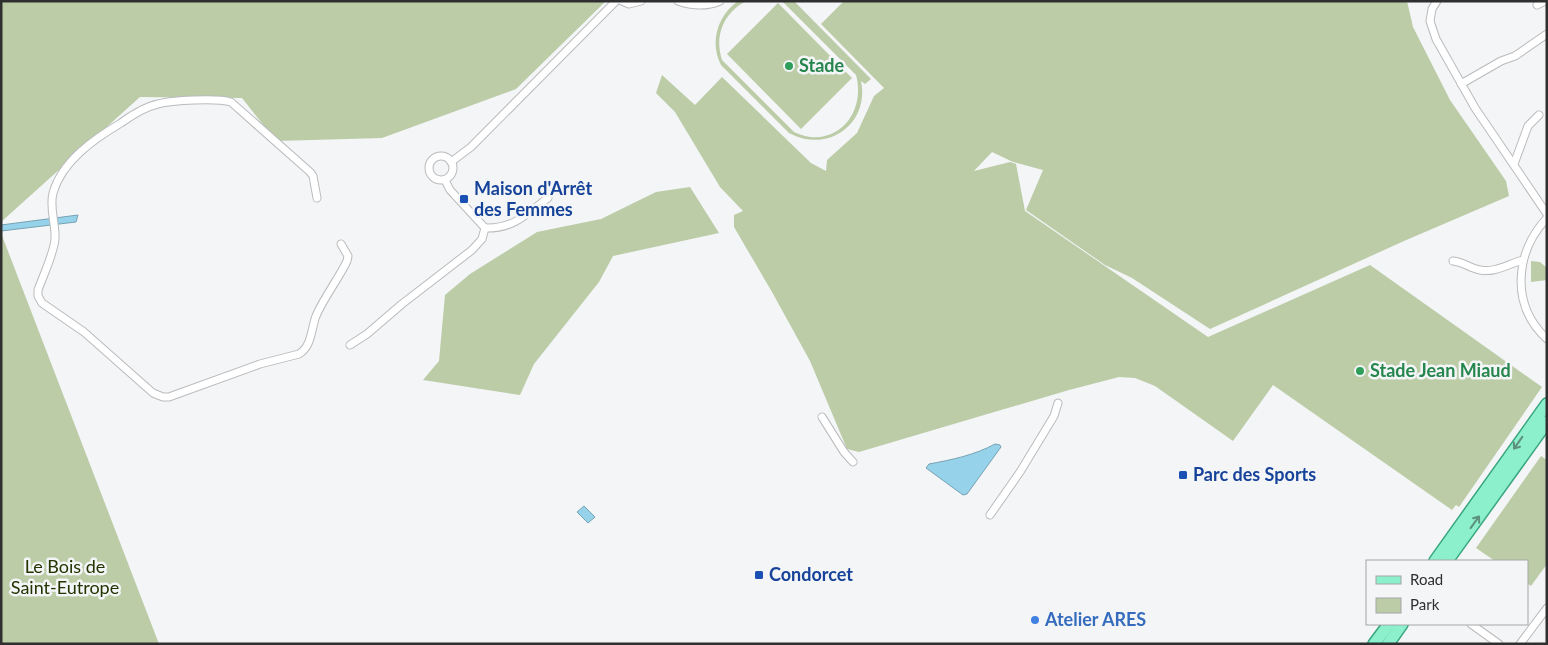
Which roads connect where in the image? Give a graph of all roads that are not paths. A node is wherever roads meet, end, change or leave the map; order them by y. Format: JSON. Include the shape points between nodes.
{"nodes":[{"id":1,"x":616,"y":1,"type":"edge"},
{"id":2,"x":622,"y":1,"type":"edge"},
{"id":3,"x":641,"y":1,"type":"edge"},
{"id":4,"x":678,"y":1,"type":"edge"},
{"id":5,"x":720,"y":1,"type":"edge"},
{"id":6,"x":1437,"y":1,"type":"edge"},
{"id":7,"x":1545,"y":1,"type":"edge"},
{"id":8,"x":1537,"y":5,"type":"dead end"},
{"id":9,"x":1547,"y":34,"type":"edge"},
{"id":10,"x":1461,"y":84,"type":"junction"},
{"id":11,"x":1539,"y":115,"type":"dead end"},
{"id":12,"x":451,"y":162,"type":"junction"},
{"id":13,"x":1514,"y":164,"type":"junction"},
{"id":14,"x":445,"y":180,"type":"junction"},
{"id":15,"x":317,"y":198,"type":"dead end"},
{"id":16,"x":548,"y":198,"type":"dead end"},
{"id":17,"x":1547,"y":216,"type":"edge"},
{"id":18,"x":485,"y":228,"type":"junction"},
{"id":19,"x":341,"y":244,"type":"dead end"},
{"id":20,"x":1523,"y":260,"type":"junction"},
{"id":21,"x":1453,"y":261,"type":"dead end"},
{"id":22,"x":1547,"y":339,"type":"edge"},
{"id":23,"x":350,"y":345,"type":"dead end"},
{"id":24,"x":1058,"y":403,"type":"dead end"},
{"id":25,"x":1547,"y":404,"type":"edge"},
{"id":26,"x":822,"y":418,"type":"dead end"},
{"id":27,"x":1547,"y":422,"type":"edge"},
{"id":28,"x":853,"y":462,"type":"dead end"},
{"id":29,"x":990,"y":515,"type":"dead end"},
{"id":30,"x":1435,"y":560,"type":"edge"},
{"id":31,"x":1448,"y":560,"type":"edge"},
{"id":32,"x":1547,"y":608,"type":"edge"},
{"id":33,"x":1387,"y":625,"type":"edge"},
{"id":34,"x":1401,"y":625,"type":"edge"},
{"id":35,"x":1472,"y":625,"type":"edge"},
{"id":36,"x":1374,"y":644,"type":"edge"},
{"id":37,"x":1388,"y":644,"type":"edge"},
{"id":38,"x":1499,"y":644,"type":"edge"},
{"id":39,"x":1520,"y":644,"type":"edge"}],
"edges":[{"from":1,"to":12,"type":"street","via":[[471,147]]},
{"from":2,"to":3,"type":"street","via":[[629,4]]},
{"from":4,"to":5,"type":"street","via":[[704,5]]},
{"from":6,"to":10,"type":"street","via":[[1431,15],[1431,26]]},
{"from":7,"to":8,"type":"street"},
{"from":9,"to":10,"type":"street","via":[[1515,56]]},
{"from":10,"to":13,"type":"street"},
{"from":11,"to":13,"type":"street","via":[[1528,126]]},
{"from":12,"to":14,"type":"street","via":[[453,170]]},
{"from":12,"to":14,"type":"street","via":[[441,156],[429,163],[431,176]]},
{"from":13,"to":17,"type":"street"},
{"from":14,"to":18,"type":"street","via":[[450,190]]},
{"from":15,"to":19,"type":"street","via":[[310,172],[235,104],[218,100],[153,105],[101,135],[67,168],[53,193],[54,246],[38,296],[42,303],[84,332],[153,393],[169,397],[304,351],[316,316],[347,261],[348,256]]},
{"from":16,"to":18,"type":"street","via":[[511,225]]},
{"from":17,"to":20,"type":"street","via":[[1533,236]]},
{"from":18,"to":23,"type":"street","via":[[482,239],[472,250]]},
{"from":20,"to":21,"type":"street","via":[[1492,270],[1480,270]]},
{"from":20,"to":22,"type":"street","via":[[1524,303],[1531,319]]},
{"from":24,"to":29,"type":"street","via":[[1054,416]]},
{"from":25,"to":30,"type":"main road","one_way":true},
{"from":26,"to":28,"type":"street"},
{"from":31,"to":27,"type":"main road","one_way":true},
{"from":32,"to":39,"type":"street"},
{"from":33,"to":36,"type":"main road"},
{"from":34,"to":37,"type":"main road"},
{"from":35,"to":38,"type":"street"}]}
